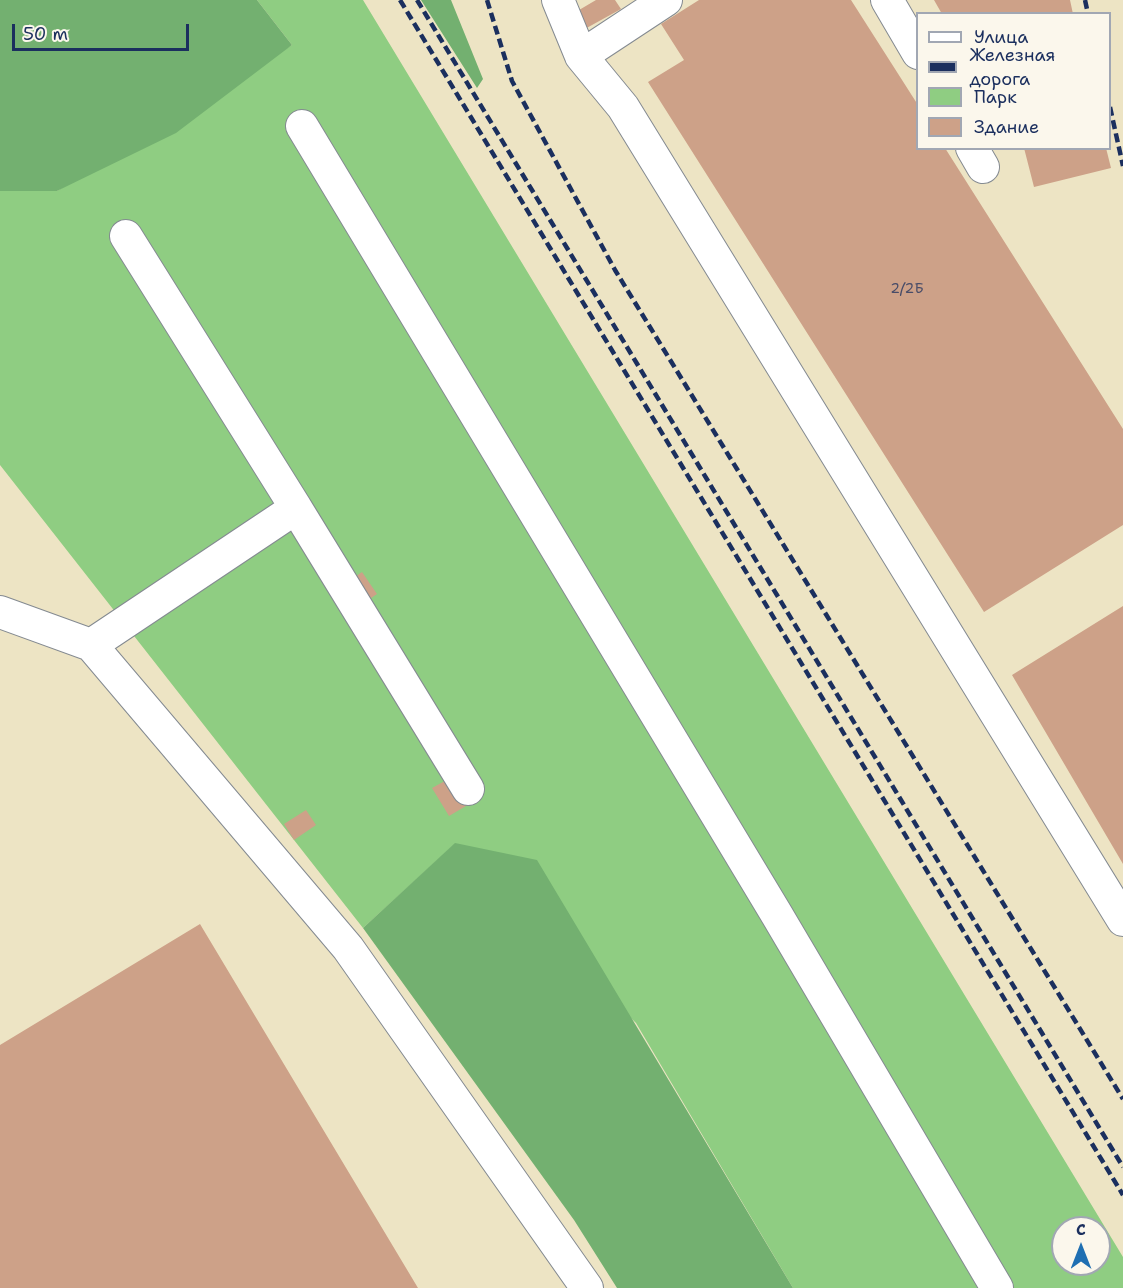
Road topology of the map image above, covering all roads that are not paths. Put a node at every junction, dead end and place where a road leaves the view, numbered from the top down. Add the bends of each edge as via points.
1 (558, 0) edge
2 (666, 0) edge
3 (887, 0) edge
4 (916, 50) edge
5 (580, 56) junction
6 (302, 126) dead end
7 (126, 237) dead end
8 (296, 508) junction
9 (0, 612) edge
10 (91, 645) junction
11 (468, 789) dead end
12 (1123, 920) edge
13 (587, 1288) edge
14 (997, 1288) edge

1 - 5 lane
2 - 5 lane
3 - 4 lane
5 - 12 lane via 623,107
6 - 14 lane
7 - 8 lane
8 - 10 lane
8 - 11 lane
9 - 10 lane
10 - 13 lane via 348,948

